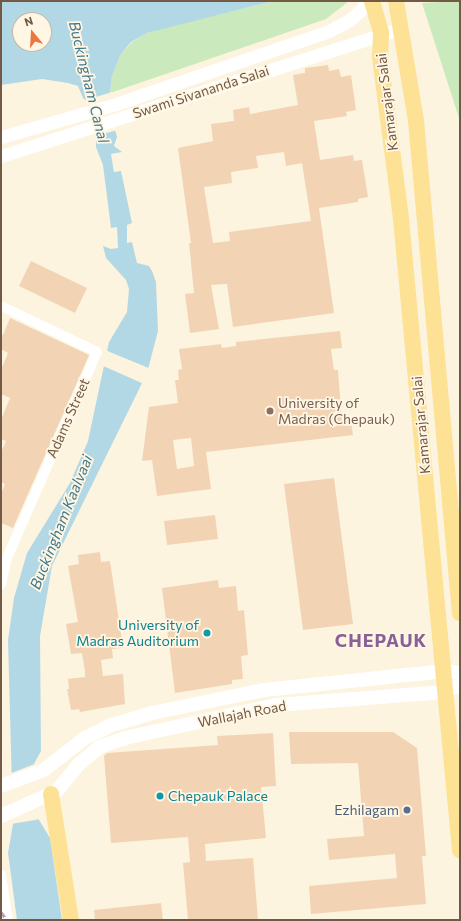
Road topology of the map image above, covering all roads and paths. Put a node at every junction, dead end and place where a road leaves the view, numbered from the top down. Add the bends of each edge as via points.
1 (366, 1) edge
2 (372, 1) edge
3 (396, 1) edge
4 (402, 28) junction
5 (381, 33) junction
6 (1, 137) edge
7 (1, 156) edge
8 (1, 306) edge
9 (1, 584) edge
10 (460, 613) edge
11 (452, 672) edge
12 (460, 685) edge
13 (445, 692) junction
14 (1, 785) edge
15 (48, 796) junction
16 (5, 814) edge
17 (460, 850) edge
18 (1, 875) edge
19 (8, 920) edge
20 (71, 920) edge

1 - 6 street, Swami Sivananda Salai via 362,9 350,20 329,32 77,117
2 - 5 main road, Kamarajar Salai
3 - 4 main road, Kamarajar Salai
4 - 5 street, Swami Sivananda Salai
4 - 10 main road, Kamarajar Salai via 416,121
5 - 7 street, Swami Sivananda Salai
5 - 11 main road, Kamarajar Salai via 380,57 401,219
8 - 9 street, Adams Street via 97,352 6,558
11 - 13 main road, Kamarajar Salai
11 - 14 main road, Wallajah Road via 264,690 152,713 112,725 85,738 44,770
12 - 13 main road, Wallajah Road
13 - 15 main road, Wallajah Road via 276,705 125,738 99,746
13 - 17 main road, Kamarajar Salai
15 - 16 main road
15 - 20 main road
18 - 19 street

